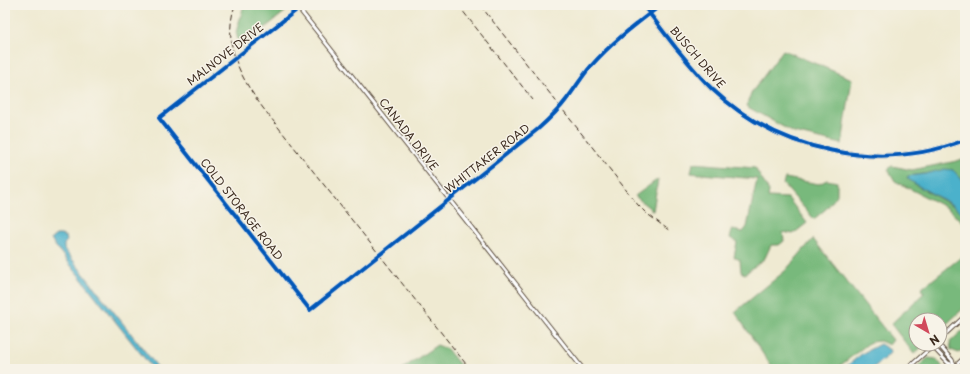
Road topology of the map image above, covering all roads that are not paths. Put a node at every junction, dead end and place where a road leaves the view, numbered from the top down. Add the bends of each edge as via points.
1 (296, 5) edge
2 (303, 5) edge
3 (642, 5) edge
4 (660, 5) edge
5 (298, 9) junction
6 (649, 14) junction
7 (159, 118) joint
8 (965, 140) edge
9 (449, 200) junction
10 (310, 310) joint
11 (965, 316) edge
12 (948, 332) edge
13 (925, 352) edge
14 (939, 352) edge
15 (945, 352) edge
16 (965, 357) edge
17 (956, 367) edge
18 (582, 369) edge
19 (907, 369) edge
20 (952, 369) edge

1 - 5 street, CANADA DRIVE
2 - 5 street, MALNOVE DRIVE
3 - 6 street, BUSCH DRIVE
4 - 6 street, WHITTAKER ROAD
5 - 7 street, MALNOVE DRIVE
5 - 9 street, CANADA DRIVE
6 - 8 street, BUSCH DRIVE via 700,77 720,96 750,118 786,137 835,152 880,156 928,150
6 - 9 street, WHITTAKER ROAD via 603,52 549,119
7 - 10 street, COLD STORAGE ROAD
9 - 10 street, WHITTAKER ROAD
9 - 18 street, CANADA DRIVE
11 - 12 street
13 - 19 street
14 - 17 street via 948,363
15 - 17 street
16 - 17 street
17 - 20 street

